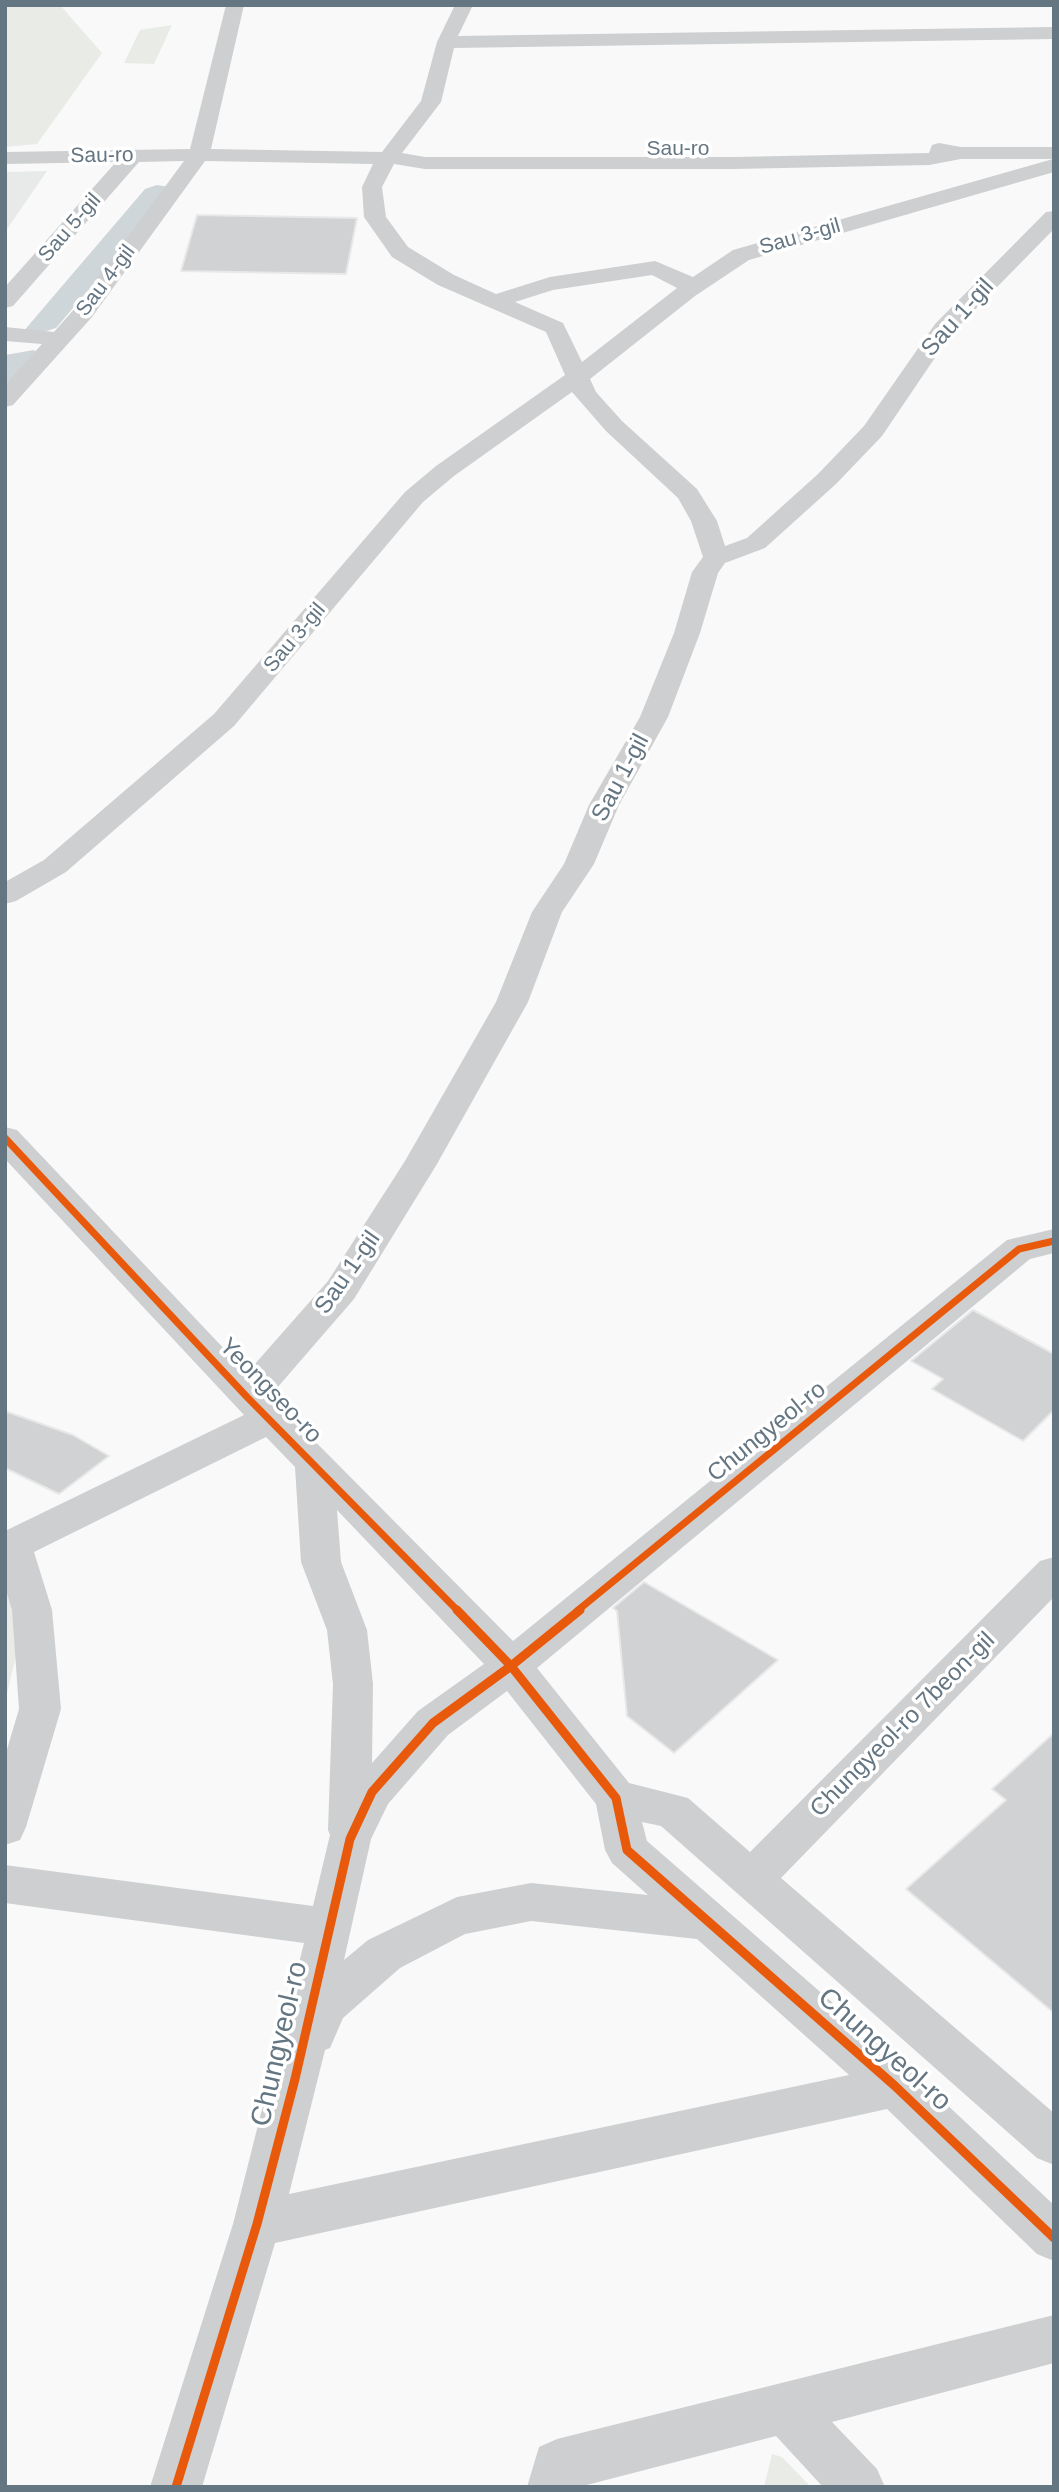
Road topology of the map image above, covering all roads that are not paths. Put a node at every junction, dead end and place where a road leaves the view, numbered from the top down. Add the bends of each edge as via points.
1 (235, 5) edge
2 (464, 5) edge
3 (1054, 33) edge
4 (446, 42) junction
5 (1054, 153) edge
6 (134, 155) junction
7 (199, 155) junction
8 (5, 158) edge
9 (391, 158) junction
10 (1054, 165) edge
11 (1054, 217) edge
12 (687, 291) junction
13 (5, 301) edge
14 (497, 301) junction
15 (5, 334) edge
16 (58, 339) junction
17 (579, 376) junction
18 (5, 400) edge
19 (716, 558) junction
20 (5, 895) edge
21 (5, 1138) edge
22 (1054, 1241) edge
23 (259, 1407) junction
24 (314, 1464) junction
25 (9, 1547) edge
26 (1054, 1572) edge
27 (511, 1666) junction
28 (616, 1798) junction
29 (5, 1827) edge
30 (349, 1844) junction
31 (753, 1878) junction
32 (5, 1884) edge
33 (708, 1921) junction
34 (328, 1927) junction
35 (295, 2079) junction
36 (895, 2086) junction
37 (1054, 2143) edge
38 (257, 2224) junction
39 (1054, 2238) edge
40 (1054, 2339) edge
41 (785, 2409) junction
42 (176, 2487) edge
43 (553, 2487) edge
44 (859, 2487) edge

1 - 7 street
2 - 4 street
3 - 4 street
4 - 9 street via 431,102
5 - 9 street, Sau-ro via 734,163 425,163
6 - 7 street, Sau-ro
6 - 8 street, Sau-ro
6 - 13 street, Sau 5-gil
7 - 9 street, Sau-ro
7 - 16 street, Sau 4-gil via 84,312
9 - 14 street via 372,187 375,217 400,253 446,280
10 - 12 street, Sau 3-gil via 741,255
11 - 19 street, Sau 1-gil via 943,329 873,431 827,479 756,543
12 - 14 street via 689,284 655,268 550,284
12 - 17 street, Sau 3-gil
14 - 17 street via 555,328
15 - 16 street
16 - 18 street, Sau 4-gil
17 - 19 street via 585,394 614,426 688,494 704,521
17 - 20 street, Sau 3-gil via 414,497 225,720 55,866
19 - 23 street, Sau 1-gil via 705,572 654,717 604,805 579,864 547,912 512,1002 420,1164 341,1290
21 - 23 street, Yeongseo-ro
22 - 27 street, Chungyeol-ro via 1019,1249
23 - 24 street, Yeongseo-ro
23 - 25 street
24 - 27 street, Yeongseo-ro
24 - 30 street via 321,1562 347,1630 353,1684
25 - 29 street via 32,1610 40,1709
26 - 31 street, Chungyeol-ro 7beon-gil
27 - 28 street, Chungyeol-ro
27 - 30 street, Chungyeol-ro via 433,1723 404,1753 372,1792
28 - 31 street, Chungyeol-ro via 673,1811
28 - 33 street, Chungyeol-ro via 627,1850
30 - 34 street, Chungyeol-ro
31 - 37 street, Chungyeol-ro
32 - 34 street
33 - 35 street via 531,1902 457,1916 384,1954 325,2005
33 - 36 street, Chungyeol-ro
34 - 35 street, Chungyeol-ro
35 - 38 street, Chungyeol-ro
36 - 38 street, Chungyeol-ro
36 - 39 street, Chungyeol-ro
38 - 42 street, Chungyeol-ro
40 - 41 street
41 - 43 street via 557,2465
41 - 44 street

